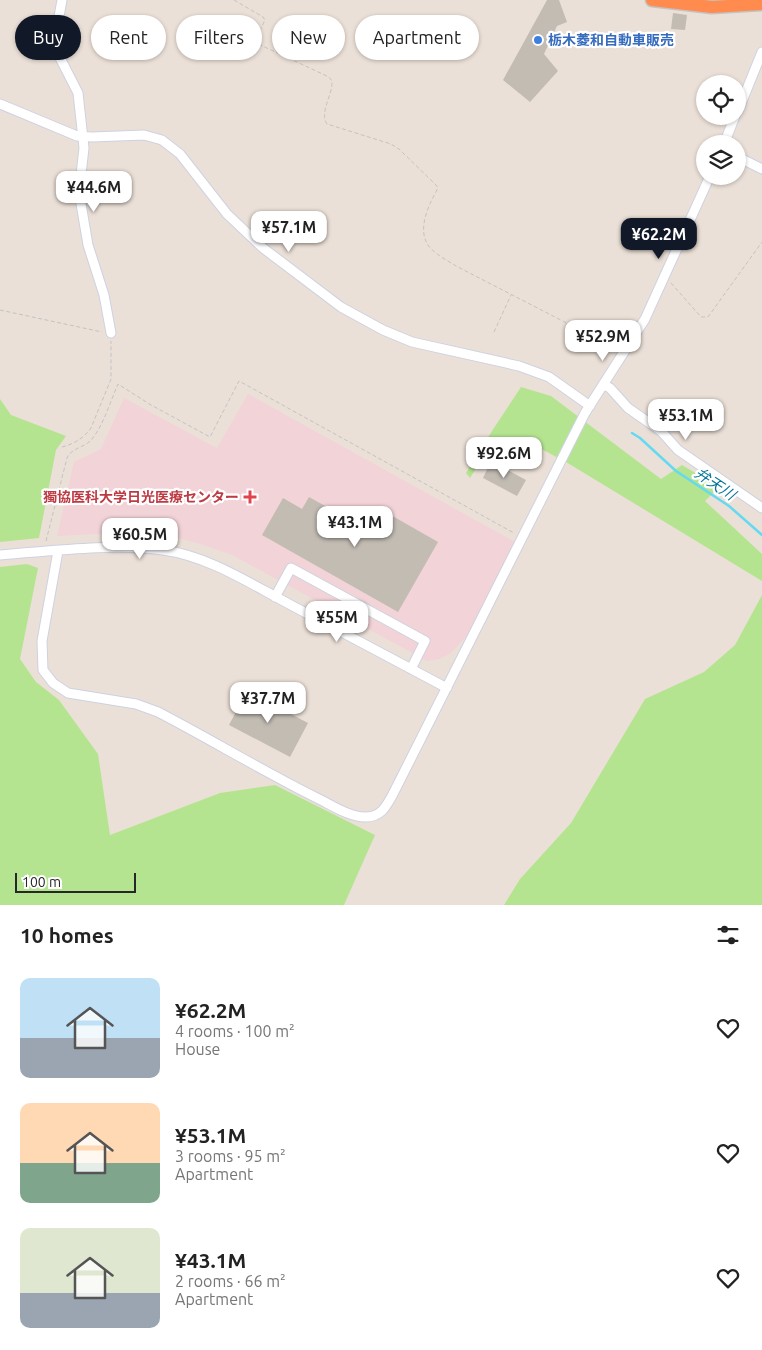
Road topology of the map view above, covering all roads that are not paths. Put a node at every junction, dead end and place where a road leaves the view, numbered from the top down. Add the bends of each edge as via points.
1 (62, 0) edge
2 (652, 0) edge
3 (762, 4) edge
4 (761, 55) edge
5 (746, 92) edge
6 (0, 104) edge
7 (83, 136) junction
8 (746, 161) edge
9 (762, 170) edge
10 (706, 185) edge
11 (111, 334) road end
12 (604, 385) junction
13 (590, 406) junction
14 (762, 508) edge
15 (58, 550) junction
16 (0, 555) edge
17 (275, 597) junction
18 (411, 669) junction
19 (446, 688) junction

1 - 7 street via 56,50 78,93
2 - 3 highway via 712,7
4 - 5 street
6 - 7 street
7 - 11 street via 79,192 88,246 104,295
7 - 13 street via 144,134 162,140 180,154 227,214 263,248 341,307 412,342 541,374
8 - 9 street
10 - 12 street via 645,318
12 - 13 street
12 - 14 street via 628,408 661,431 678,450
13 - 19 street
15 - 16 street
15 - 17 street via 164,550 205,561
15 - 19 street via 42,642 43,670 53,683 68,693 136,704 158,712 347,812 363,817 379,814 385,809
17 - 18 street
17 - 18 street via 291,568 425,641
18 - 19 street

